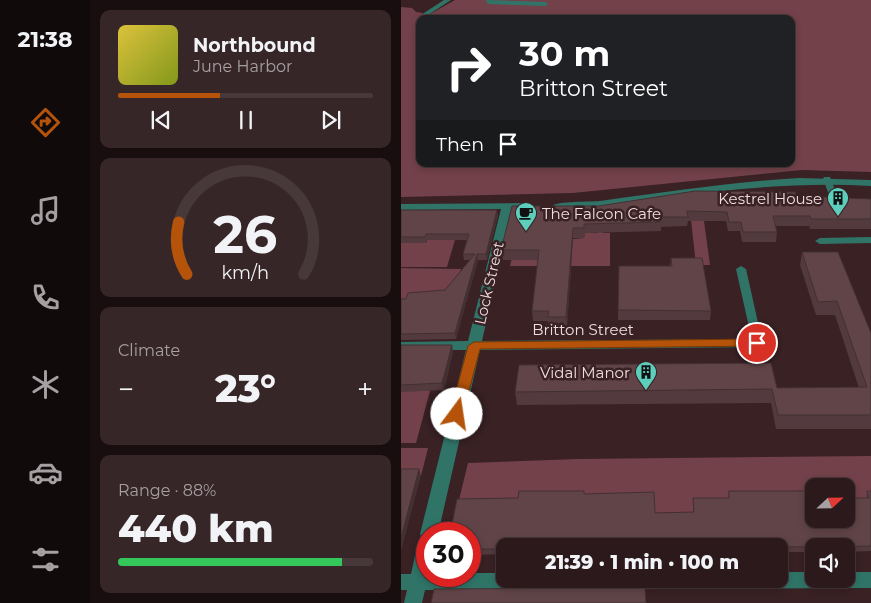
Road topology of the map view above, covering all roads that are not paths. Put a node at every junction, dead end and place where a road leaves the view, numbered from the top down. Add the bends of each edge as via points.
1 (448, 0) edge
2 (490, 0) edge
3 (545, 4) dead end
4 (426, 14) dead end
5 (827, 179) junction
6 (871, 182) edge
7 (854, 203) edge
8 (401, 207) edge
9 (507, 207) junction
10 (871, 240) edge
11 (820, 241) dead end
12 (741, 269) dead end
13 (756, 336) joint
14 (401, 346) edge
15 (474, 346) junction
16 (432, 522) edge
17 (416, 566) edge
18 (871, 580) edge
19 (409, 582) edge
20 (413, 603) edge

1 - 4 street
2 - 3 lane via 492,3
5 - 6 street
5 - 7 lane via 836,203
5 - 9 street via 788,180 584,206
8 - 9 street
9 - 15 street, Lock Street
10 - 11 lane
12 - 13 lane
13 - 15 street, Britton Street via 757,343
14 - 15 street, Britton Street
15 - 16 street, Lock Street
17 - 19 street
18 - 19 street
19 - 20 street

